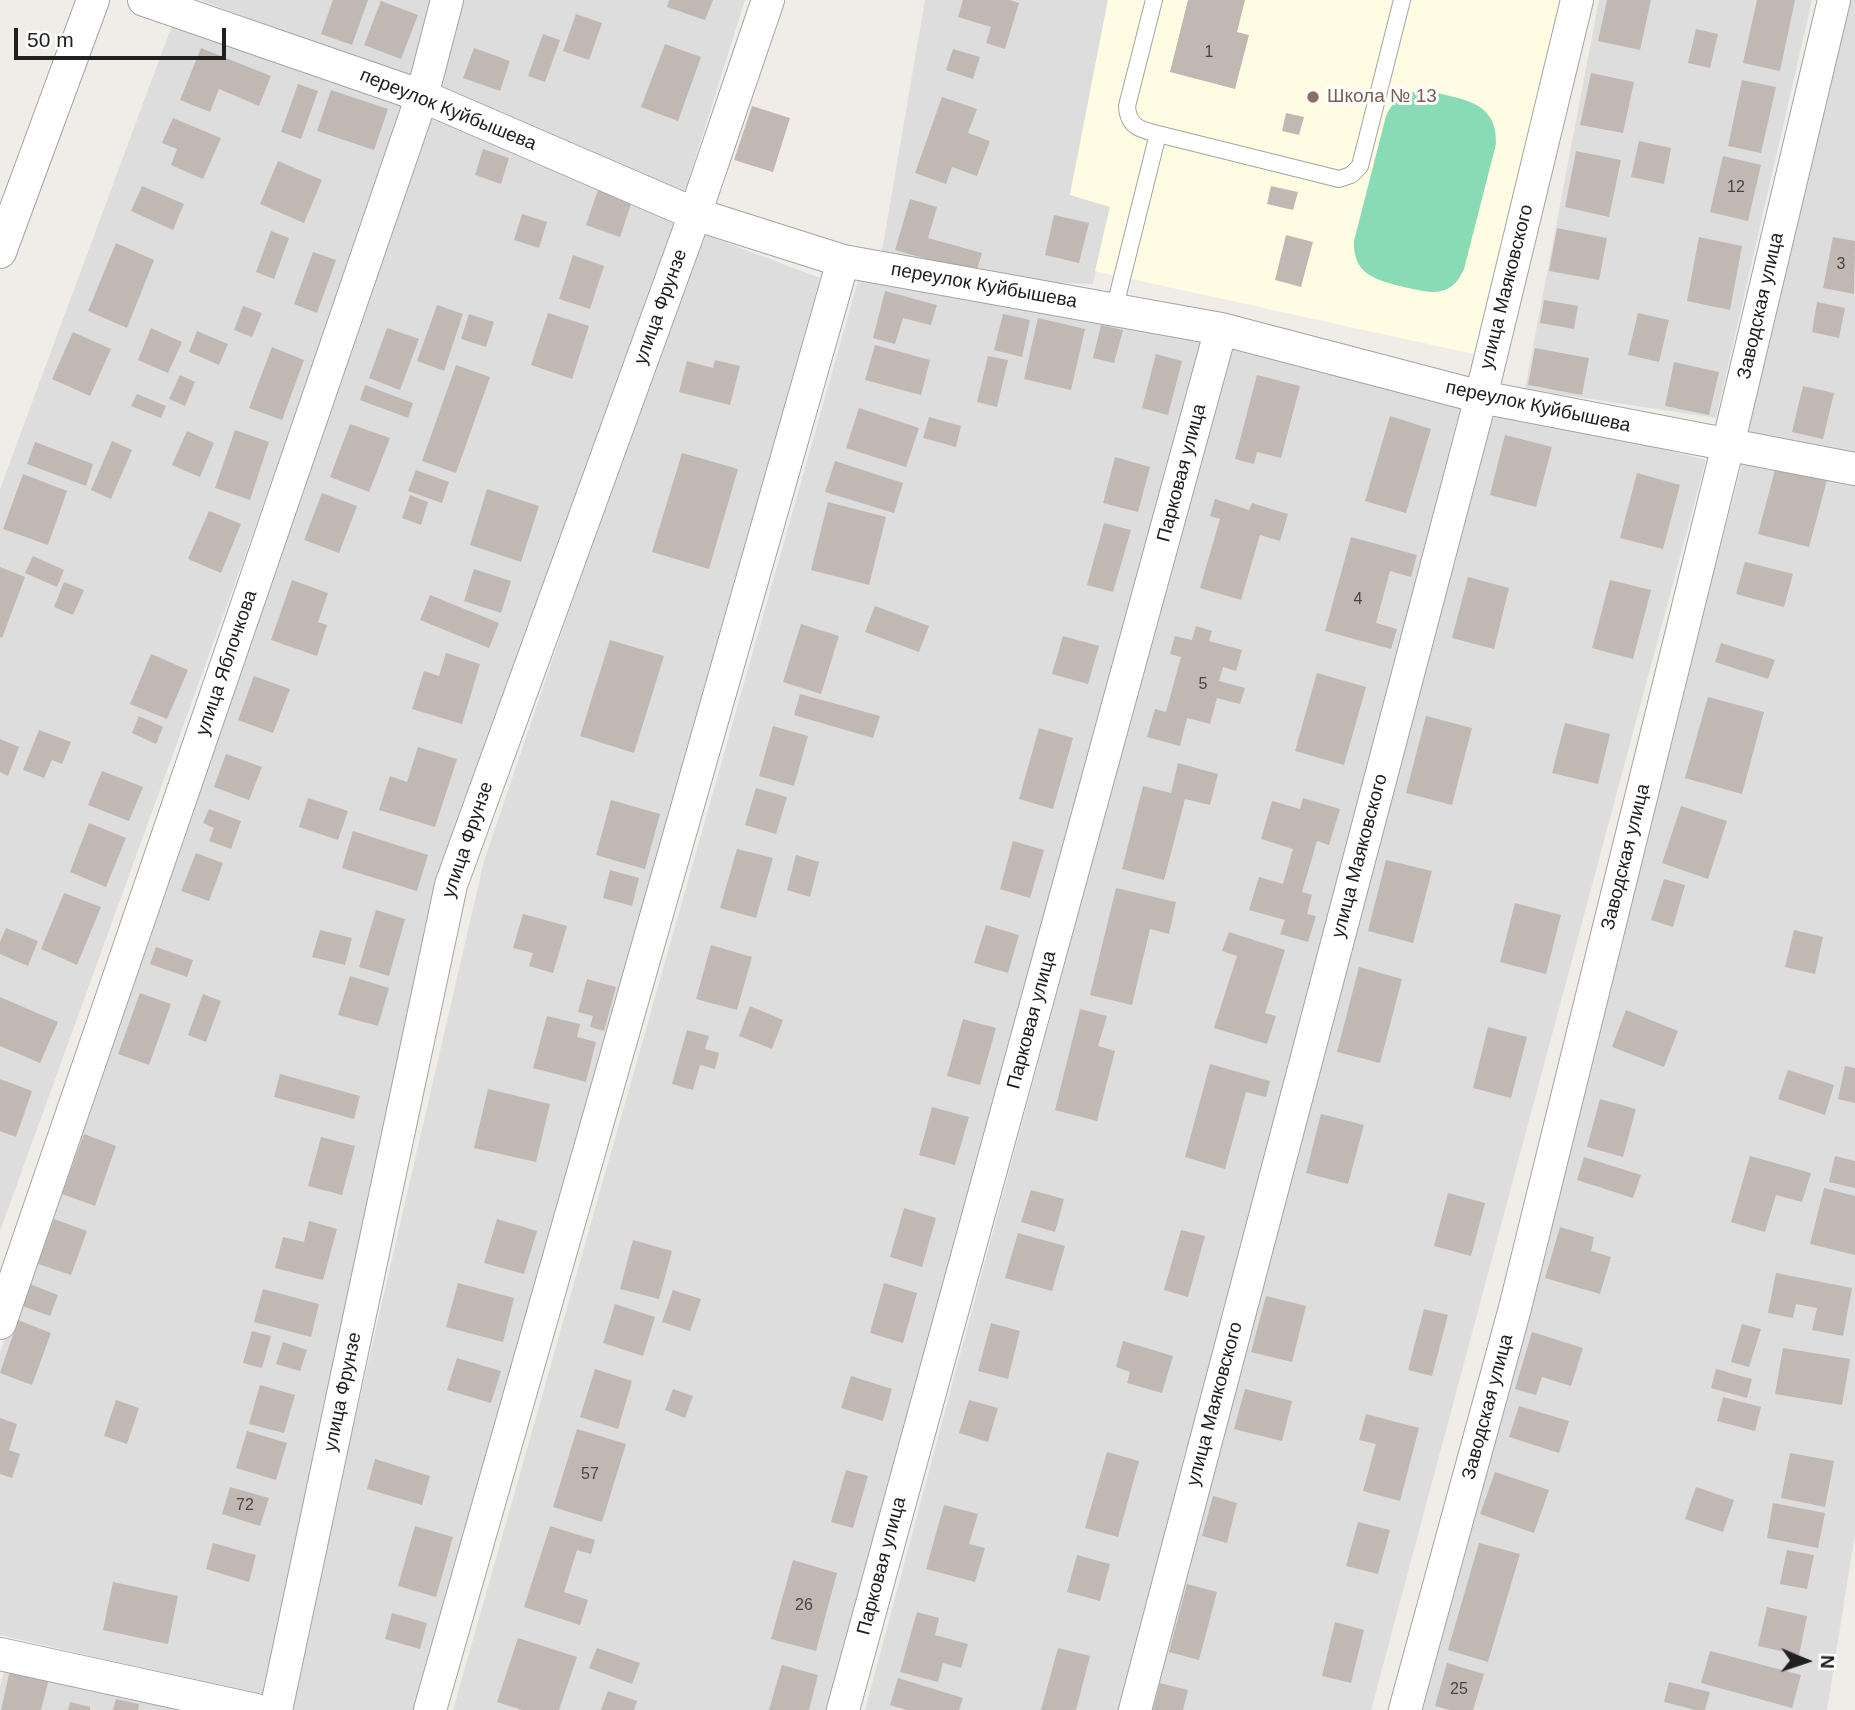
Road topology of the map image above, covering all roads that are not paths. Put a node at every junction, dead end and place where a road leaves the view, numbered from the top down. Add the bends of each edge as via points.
1 (93, 0) edge
2 (144, 0) edge
3 (447, 0) edge
4 (768, 0) edge
5 (1154, 0) edge
6 (1402, 0) edge
7 (1577, 0) edge
8 (1834, 0) edge
9 (422, 96) junction
10 (1158, 134) junction
11 (695, 214) junction
12 (0, 252) edge
13 (843, 261) junction
14 (1114, 310) junction
15 (1221, 329) junction
16 (1480, 397) junction
17 (1728, 445) junction
18 (1855, 469) edge
19 (0, 1324) edge
20 (1, 1658) edge
21 (256, 1710) edge
22 (276, 1710) edge
23 (430, 1710) edge
24 (843, 1710) edge
25 (1135, 1710) edge
26 (1405, 1710) edge

1 - 12 street
2 - 9 street, переулок Куйбышева
3 - 9 street, улица Яблочкова
4 - 11 street, улица Фрунзе
5 - 10 lane via 1127,106 1135,127
6 - 10 lane via 1360,166 1351,175 1330,178
7 - 16 street, улица Маяковского
8 - 17 street, Заводская улица
9 - 11 street, переулок Куйбышева
9 - 19 street, улица Яблочкова
10 - 14 lane
11 - 13 street, переулок Куйбышева
11 - 22 street, улица Фрунзе via 450,885
13 - 14 street, переулок Куйбышева
13 - 23 street
14 - 15 street, переулок Куйбышева
15 - 16 street, переулок Куйбышева
15 - 24 street, Парковая улица
16 - 17 street, переулок Куйбышева
16 - 25 street, улица Маяковского
17 - 18 street, переулок Куйбышева
17 - 26 street, Заводская улица via 1515,1308
20 - 21 street

